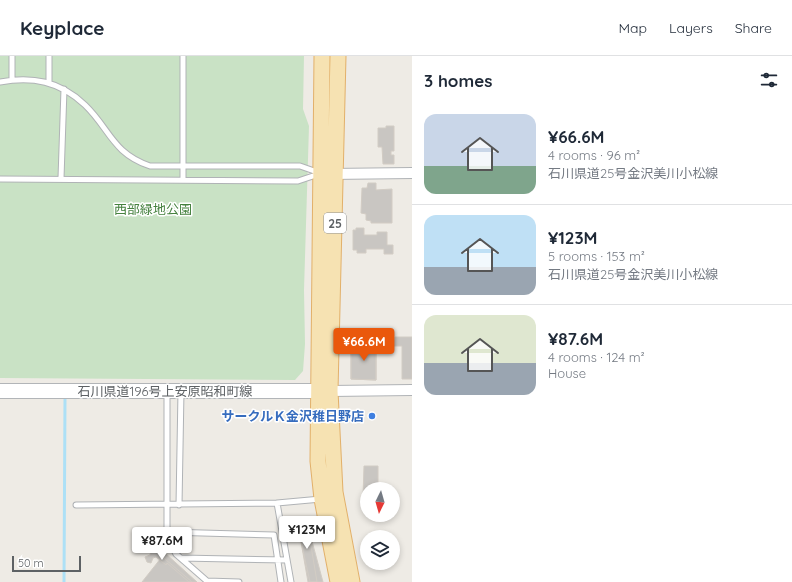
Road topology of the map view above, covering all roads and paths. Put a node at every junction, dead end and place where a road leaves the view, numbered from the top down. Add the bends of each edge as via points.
1 (12, 56) edge
2 (50, 56) edge
3 (183, 56) edge
4 (322, 56) edge
5 (338, 56) edge
6 (12, 80) junction
7 (0, 82) edge
8 (49, 82) junction
9 (64, 89) junction
10 (182, 166) junction
11 (412, 172) edge
12 (320, 173) junction
13 (336, 174) junction
14 (61, 178) junction
15 (0, 179) edge
16 (182, 180) junction
17 (174, 390) junction
18 (412, 390) edge
19 (0, 391) edge
20 (325, 391) junction
21 (322, 499) junction
22 (277, 503) junction
23 (76, 505) dead end
24 (167, 505) junction
25 (179, 505) junction
26 (167, 532) junction
27 (181, 558) junction
28 (277, 560) junction
29 (287, 560) junction
30 (207, 581) edge
31 (239, 582) edge
32 (281, 582) edge
33 (291, 582) edge
34 (338, 582) edge
35 (352, 582) edge

1 - 6 lane
2 - 8 lane
3 - 10 lane
4 - 12 main road, 25
5 - 13 main road, 25
6 - 7 lane
6 - 8 lane
8 - 9 lane
9 - 10 lane via 85,105 118,148 134,161 150,166
9 - 14 lane
10 - 12 lane via 300,166
10 - 16 lane
11 - 13 street
12 - 13 street
12 - 16 lane via 298,181
12 - 20 main road, 25
13 - 20 main road, 25
14 - 15 lane
14 - 16 lane
17 - 19 main road, 石川県道196号上安原昭和町線
17 - 20 main road, 石川県道196号上安原昭和町線
17 - 24 lane
17 - 25 lane
18 - 20 street
20 - 21 main road, 25 via 318,461
20 - 35 main road, 25 via 335,492
21 - 22 lane
21 - 34 main road, 25
22 - 25 lane
22 - 29 lane
23 - 24 lane
24 - 25 lane
24 - 26 lane
26 - 27 lane via 176,554
26 - 28 lane via 274,535
27 - 28 lane
27 - 30 lane
28 - 29 lane
28 - 32 lane
29 - 33 lane
30 - 31 lane

